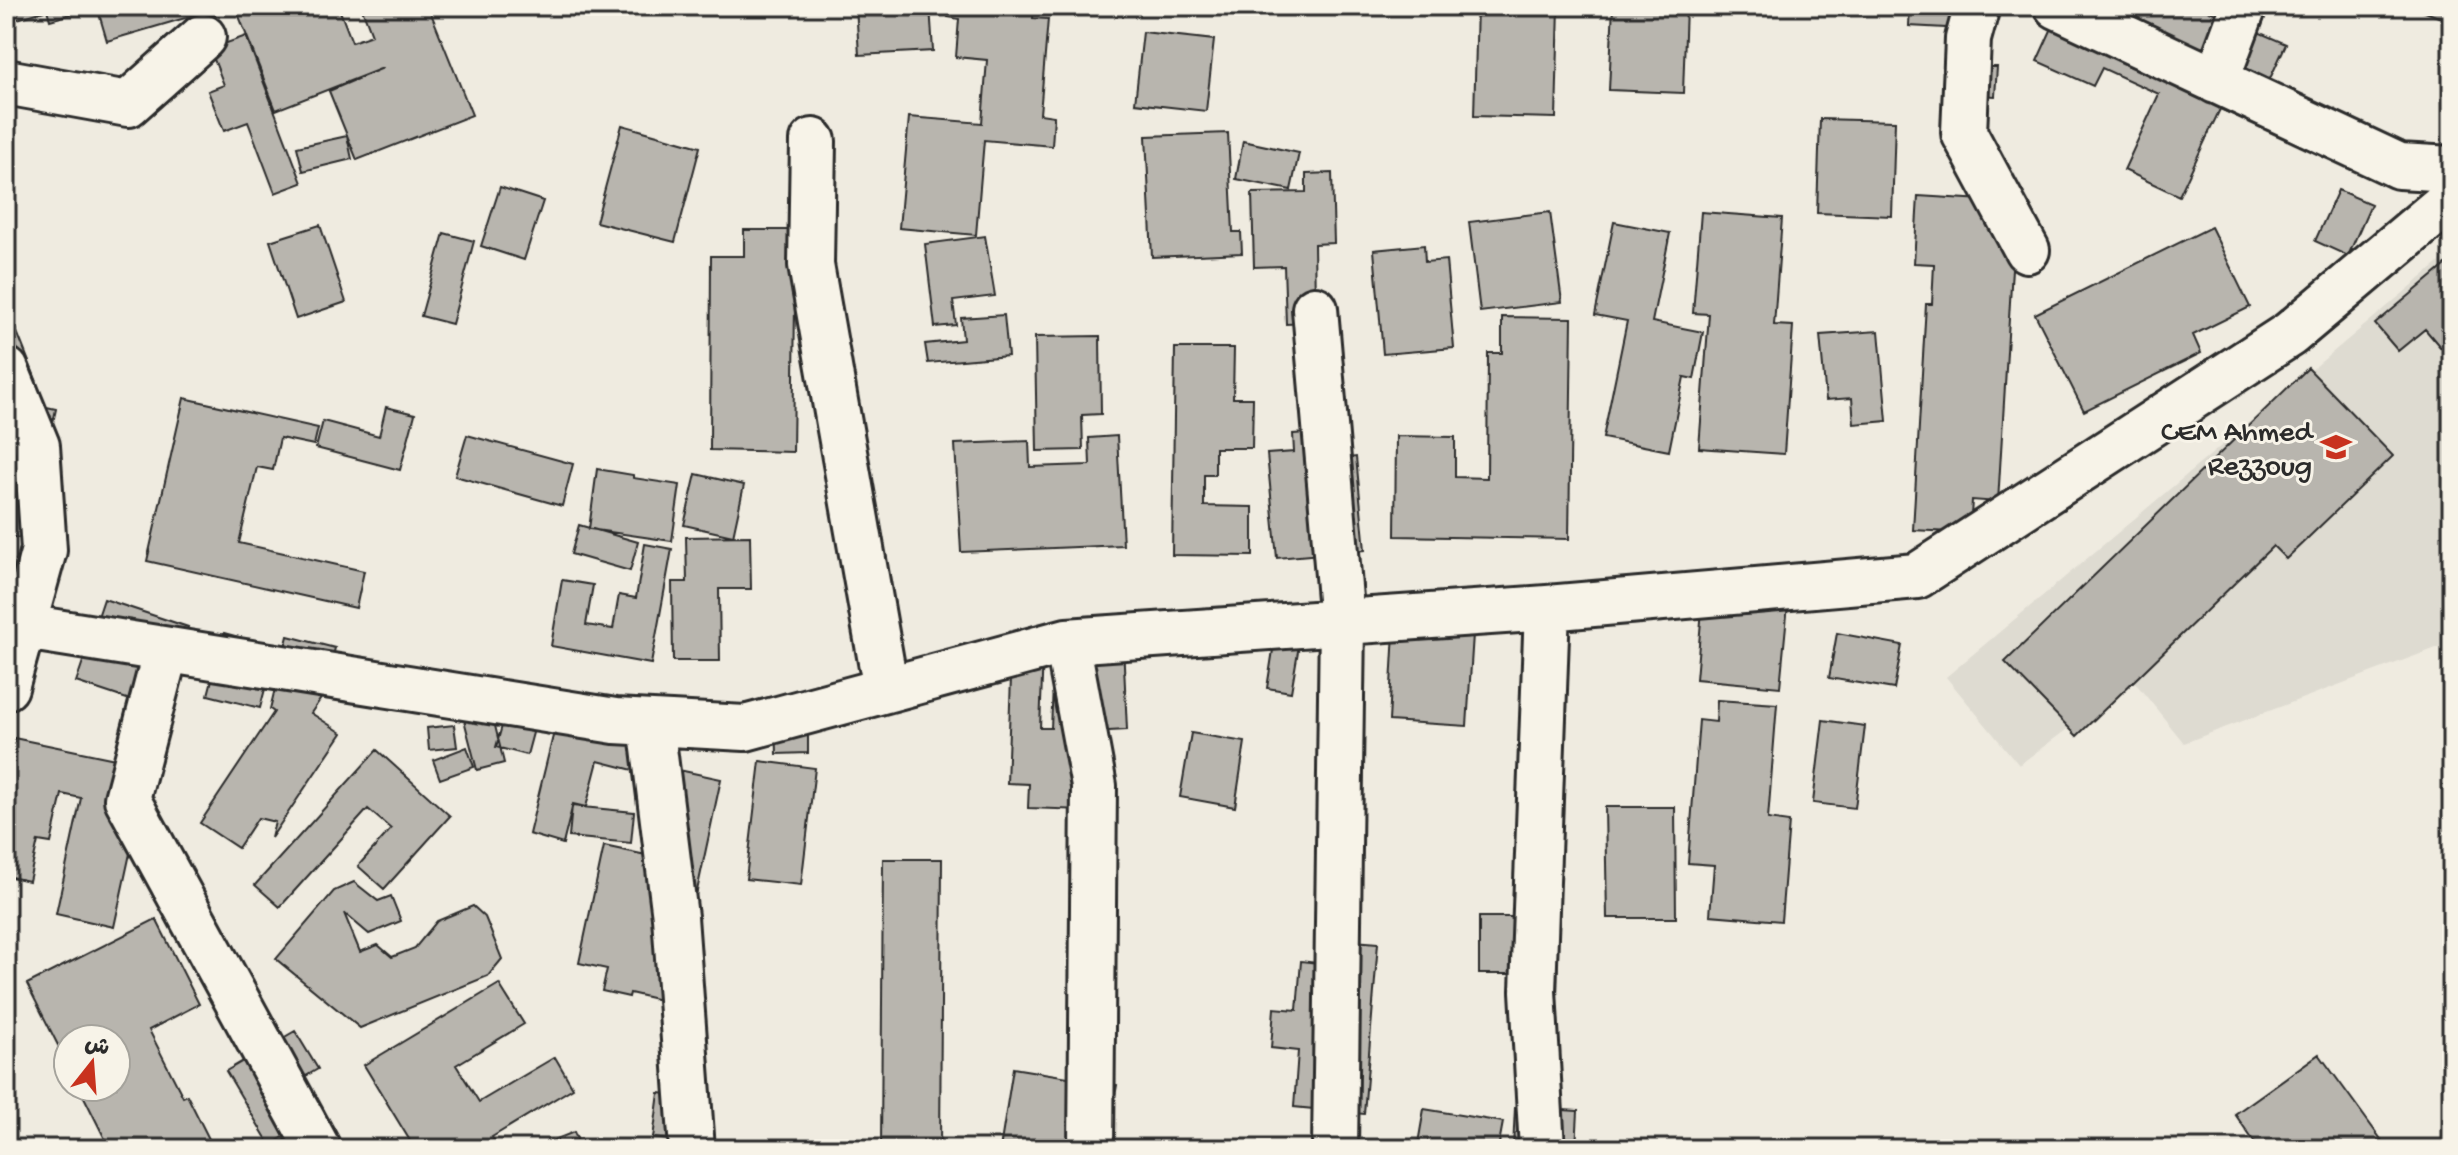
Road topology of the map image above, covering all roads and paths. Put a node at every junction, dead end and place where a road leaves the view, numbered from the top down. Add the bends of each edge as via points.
1 (1977, 6) edge
2 (2057, 6) edge
3 (2244, 6) edge
4 (203, 37) dead end
5 (2216, 81) junction
6 (6, 82) edge
7 (813, 141) dead end
8 (2452, 169) edge
9 (2452, 198) edge
10 (2027, 250) dead end
11 (1315, 309) dead end
12 (6, 370) edge
13 (21, 444) edge
14 (1547, 608) junction
15 (1342, 622) junction
16 (14, 626) edge
17 (1067, 641) junction
18 (166, 650) junction
19 (6, 687) edge
20 (886, 690) junction
21 (651, 724) junction
22 (318, 1149) edge
23 (692, 1149) edge
24 (1091, 1149) edge
25 (1335, 1149) edge
26 (1542, 1149) edge

1 - 10 street via 1968,39 1964,133
2 - 5 street
3 - 5 street
4 - 6 street via 128,104
5 - 8 street via 2399,166
7 - 20 street via 811,265
9 - 14 street via 2290,334 1917,576
11 - 15 street
12 - 13 street
13 - 16 street via 44,550
14 - 15 street
14 - 26 street via 1533,991
15 - 17 street
15 - 25 street
16 - 18 street
16 - 19 street
17 - 20 street
17 - 24 street via 1094,786
18 - 21 street
18 - 22 street via 127,799
20 - 21 street via 745,728
21 - 23 street via 675,917

